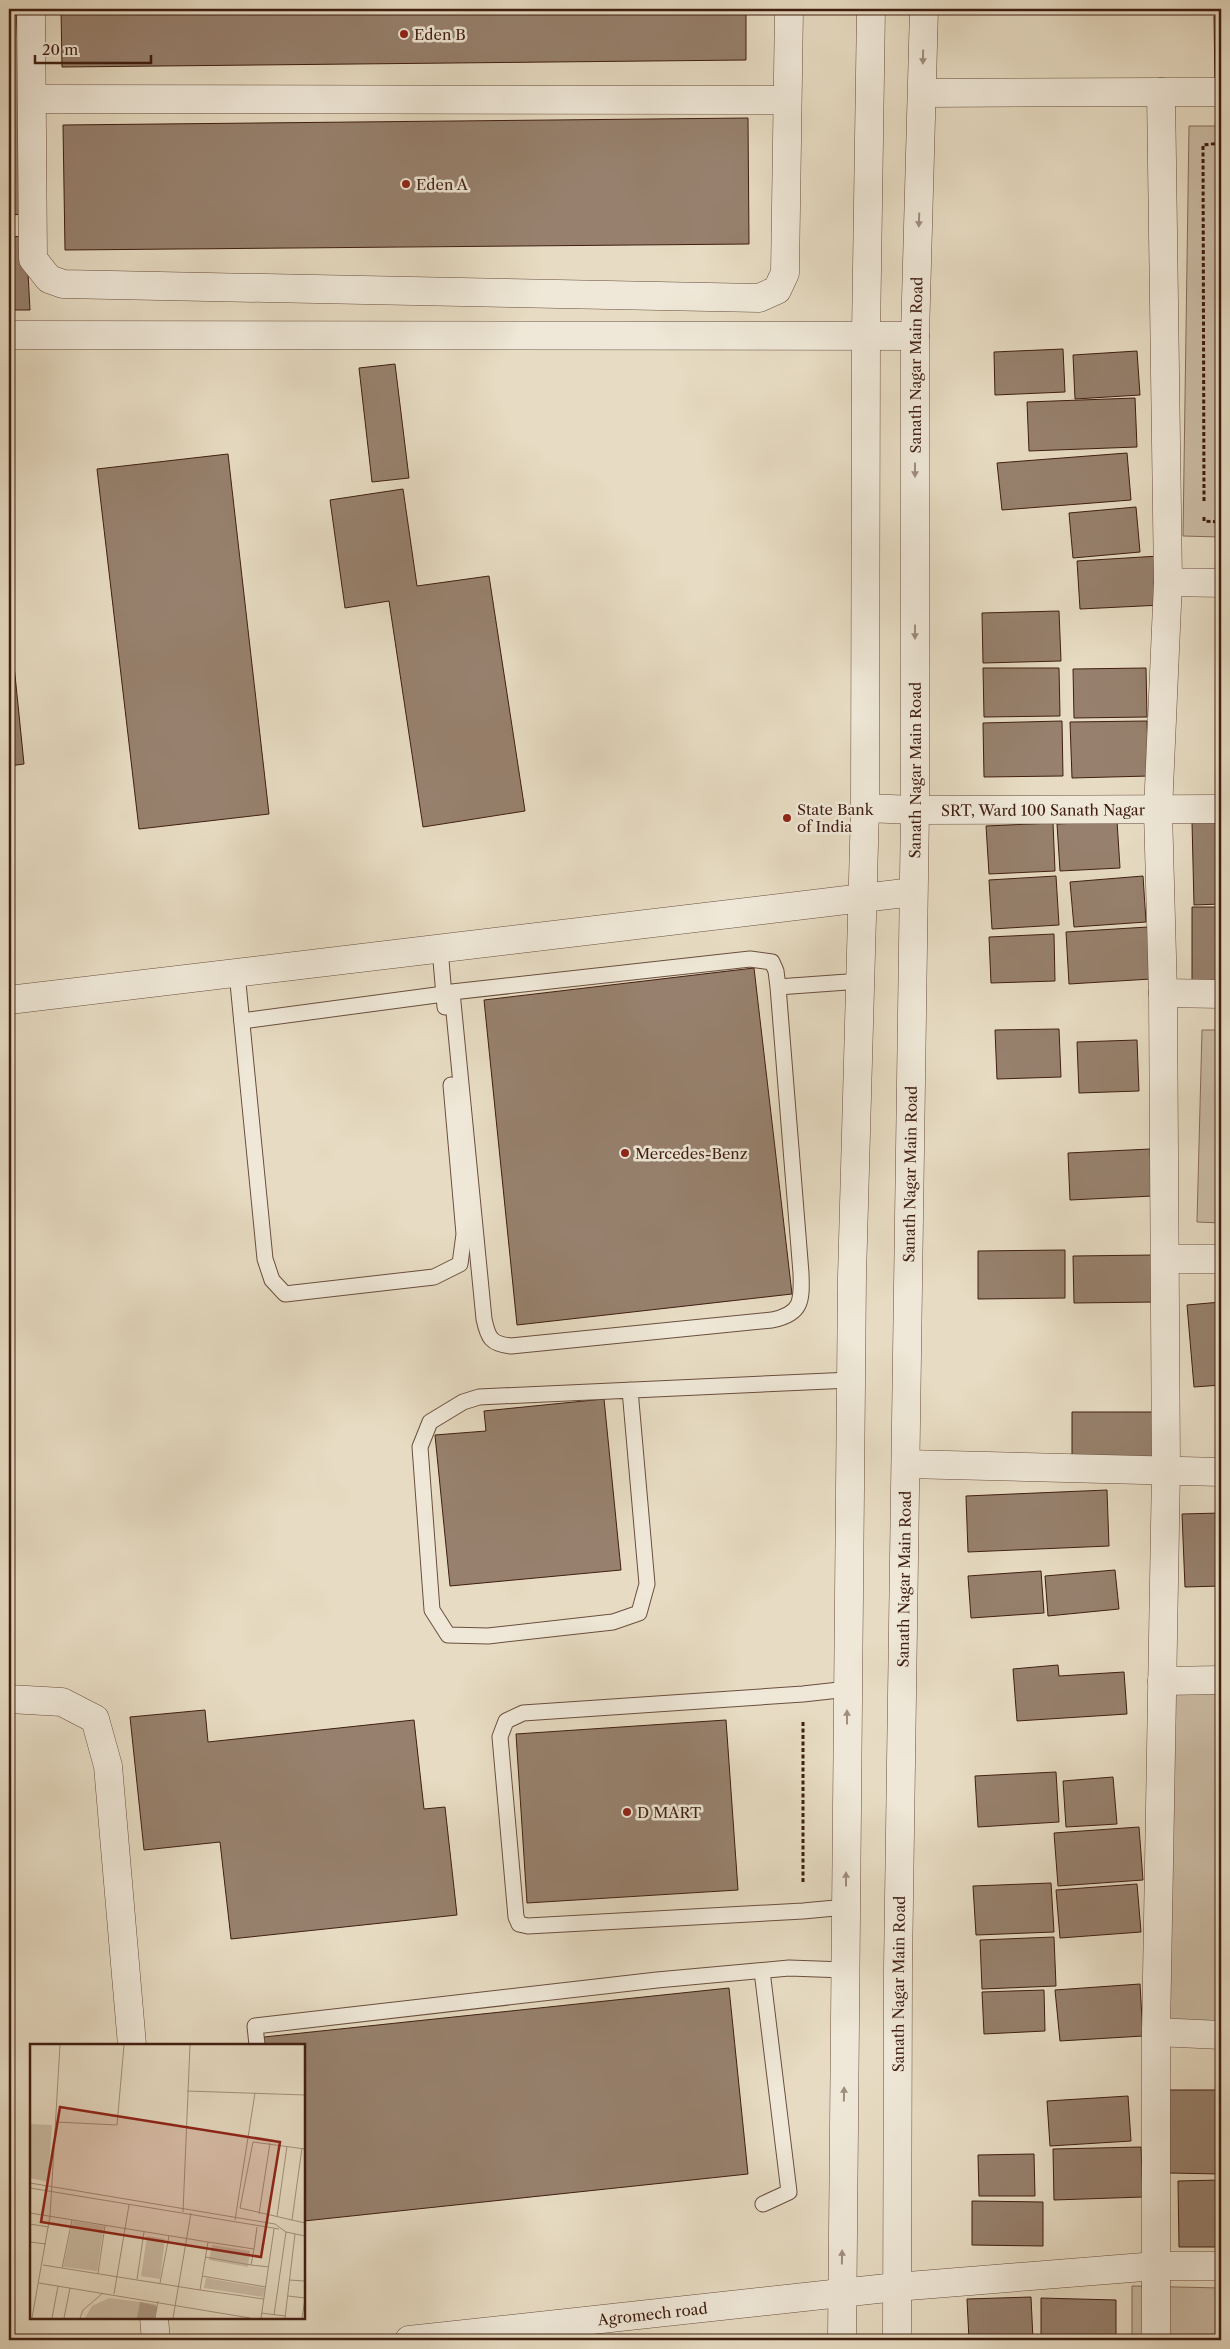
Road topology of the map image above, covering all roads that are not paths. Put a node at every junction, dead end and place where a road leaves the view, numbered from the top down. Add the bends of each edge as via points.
1 (31, 9) edge
2 (789, 9) edge
3 (871, 9) edge
4 (924, 9) edge
5 (1161, 92) junction
6 (1221, 92) edge
7 (923, 93) junction
8 (32, 99) junction
9 (787, 100) junction
10 (866, 334) junction
11 (9, 335) edge
12 (915, 336) junction
13 (1168, 582) junction
14 (1221, 583) edge
15 (865, 808) junction
16 (1221, 809) edge
17 (915, 810) junction
18 (1158, 811) junction
19 (913, 892) junction
20 (864, 898) junction
21 (444, 949) junction
22 (237, 973) junction
23 (861, 981) junction
24 (778, 987) junction
25 (1163, 992) junction
26 (448, 993) junction
27 (1221, 994) edge
28 (9, 1000) edge
29 (242, 1021) junction
30 (1164, 1259) junction
31 (1221, 1259) edge
32 (851, 1380) junction
33 (630, 1390) junction
34 (906, 1464) junction
35 (1166, 1470) junction
36 (1221, 1472) edge
37 (1162, 1680) junction
38 (1221, 1680) edge
39 (848, 1689) junction
40 (9, 1699) edge
41 (846, 1907) junction
42 (845, 1970) junction
43 (762, 1971) junction
44 (1156, 2032) junction
45 (1221, 2035) edge
46 (132, 2044) edge
47 (257, 2044) edge
48 (763, 2204) dead end
49 (1156, 2266) junction
50 (1221, 2266) edge
51 (896, 2287) junction
52 (842, 2293) junction
53 (154, 2319) edge
54 (156, 2340) edge
55 (409, 2340) edge
56 (842, 2340) edge
57 (897, 2340) edge
58 (1156, 2340) edge

1 - 8 street
2 - 9 street
3 - 10 street
4 -> 7 street, Sanath Nagar Main Road
5 - 6 street
5 - 7 street
5 - 13 street
7 -> 12 street, Sanath Nagar Main Road
8 - 9 street
8 - 9 street via 33,259 49,279 63,284 759,298 777,290 785,273
10 - 11 street
10 - 12 street
10 - 15 street
12 -> 17 street, Sanath Nagar Main Road
13 - 14 street
13 - 18 street
15 - 17 street, SRT, Ward 100 Sanath Nagar
15 - 20 street
16 - 18 street, SRT, Ward 100 Sanath Nagar
17 - 18 street, SRT, Ward 100 Sanath Nagar
17 - 19 street, Sanath Nagar Main Road
18 - 25 street
19 - 20 street
19 - 34 street, Sanath Nagar Main Road
20 - 21 street
20 - 23 street
21 - 22 street
21 - 26 lane
22 - 28 street
22 - 29 lane
23 - 24 lane
23 - 32 street
24 - 26 lane via 772,962 750,959
24 - 26 lane via 801,1273 802,1296 796,1310 772,1320 511,1346 492,1340 484,1319
25 - 27 street
25 - 30 street
26 - 29 lane
26 - 29 lane via 464,1234 460,1264 434,1277 285,1294 272,1280 264,1259
30 - 31 street
30 - 35 street
32 - 33 lane
32 - 39 street
33 - 33 lane via 479,1397 463,1402 430,1422 420,1447 432,1610 448,1635 488,1636 613,1622 639,1613 647,1584
34 - 35 street
34 - 51 street, Sanath Nagar Main Road
35 - 36 street
35 - 37 street
37 - 38 street
37 - 44 street
41 -> 39 street
39 - 41 lane via 523,1713 506,1721 500,1737 519,1924
40 - 46 street via 62,1702 96,1719 108,1766
41 - 42 street
42 - 43 lane via 788,1968
52 -> 42 street
43 - 47 lane via 255,2026
43 - 48 lane via 789,2192
44 - 45 street
44 - 49 street
49 - 50 street, Agromech road
49 - 51 street, Agromech road
49 - 58 street
51 - 52 street, Agromech road
51 - 57 street, Sanath Nagar Main Road
52 - 55 street, Agromech road
52 - 56 street
53 - 54 street

